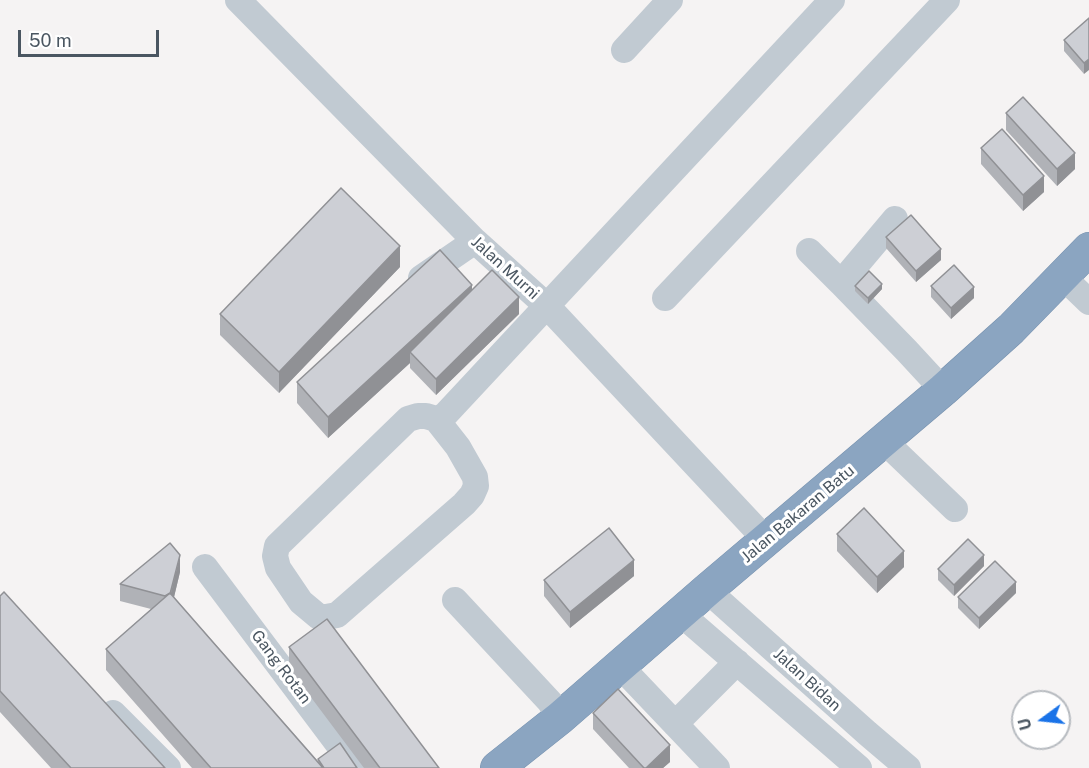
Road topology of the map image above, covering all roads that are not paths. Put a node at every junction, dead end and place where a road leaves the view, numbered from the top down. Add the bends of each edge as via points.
1 (238, 0) edge
2 (670, 0) edge
3 (832, 0) edge
4 (947, 0) edge
5 (624, 50) dead end
6 (895, 219) dead end
7 (476, 241) junction
8 (1089, 249) edge
9 (809, 251) dead end
10 (1062, 276) junction
11 (413, 283) edge
12 (841, 283) junction
13 (665, 298) dead end
14 (1089, 302) edge
15 (547, 306) junction
16 (943, 390) junction
17 (436, 419) junction
18 (884, 441) junction
19 (955, 509) dead end
20 (767, 541) junction
21 (205, 567) dead end
22 (707, 590) junction
23 (455, 600) dead end
24 (681, 614) junction
25 (737, 662) junction
26 (620, 666) junction
27 (93, 693) edge
28 (560, 718) junction
29 (675, 724) junction
30 (867, 733) junction
31 (849, 765) edge
32 (168, 768) edge
33 (356, 768) edge
34 (497, 768) edge
35 (717, 768) edge
36 (908, 768) edge

1 - 7 street, Jalan Murni
2 - 5 street
3 - 15 street
4 - 13 street
6 - 12 street
7 - 11 street
7 - 15 street, Jalan Murni
8 - 10 highway, Jalan Bakaran Batu
9 - 12 street
10 - 14 street
10 - 16 highway, Jalan Bakaran Batu
12 - 16 street
15 - 17 street via 444,416
15 - 20 street, Jalan Murni
16 - 18 highway, Jalan Bakaran Batu
17 - 17 street via 408,419 278,546 278,568 301,602 319,617 337,615 472,495 475,477
18 - 19 street
18 - 20 highway, Jalan Bakaran Batu
20 - 22 highway, Jalan Bakaran Batu
21 - 33 street, Gang Rotan
22 - 24 highway, Jalan Bakaran Batu
22 - 30 street, Jalan Bidan
23 - 28 street via 550,702
24 - 25 street
24 - 26 highway, Jalan Bakaran Batu
25 - 29 street
25 - 31 street
26 - 28 highway, Jalan Bakaran Batu
26 - 29 street
27 - 32 street
28 - 34 highway, Jalan Bakaran Batu
29 - 35 street
30 - 31 street
30 - 36 street, Jalan Bidan

